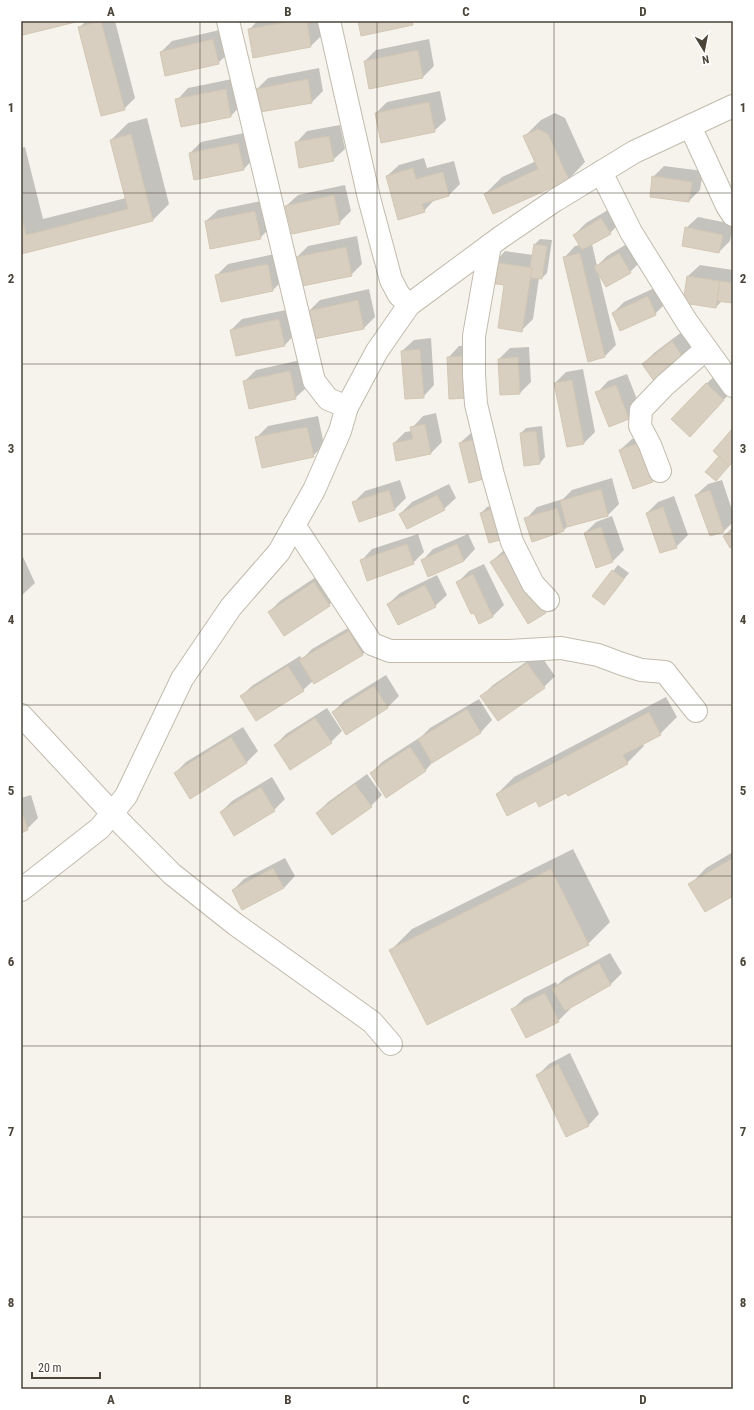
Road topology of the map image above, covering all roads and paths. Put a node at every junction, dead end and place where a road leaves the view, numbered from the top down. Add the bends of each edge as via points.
1 (228, 21) edge
2 (329, 21) edge
3 (733, 106) edge
4 (690, 126) junction
5 (601, 172) junction
6 (733, 215) edge
7 (490, 245) junction
8 (409, 306) junction
9 (706, 349) junction
10 (733, 386) edge
11 (348, 406) junction
12 (660, 471) dead end
13 (294, 525) junction
14 (548, 600) dead end
15 (696, 711) dead end
16 (21, 716) edge
17 (113, 814) junction
18 (21, 890) edge
19 (391, 1044) dead end

1 - 11 street via 314,381 328,399
2 - 8 street via 369,198 391,280
3 - 4 street
4 - 5 street via 634,152
4 - 6 street
5 - 7 street
5 - 9 street via 631,232 686,322
7 - 8 street
7 - 14 street via 474,336 476,404 512,542 533,584
8 - 11 street via 377,351
9 - 10 street
9 - 12 street via 641,410 640,426
11 - 13 street via 314,490
13 - 15 street via 372,644 390,651 509,651 561,648 598,655 641,670 665,672
13 - 17 street via 279,552 231,607 182,679 126,796
16 - 17 street
17 - 18 street via 100,828
17 - 19 street via 172,874 235,924 372,1022

